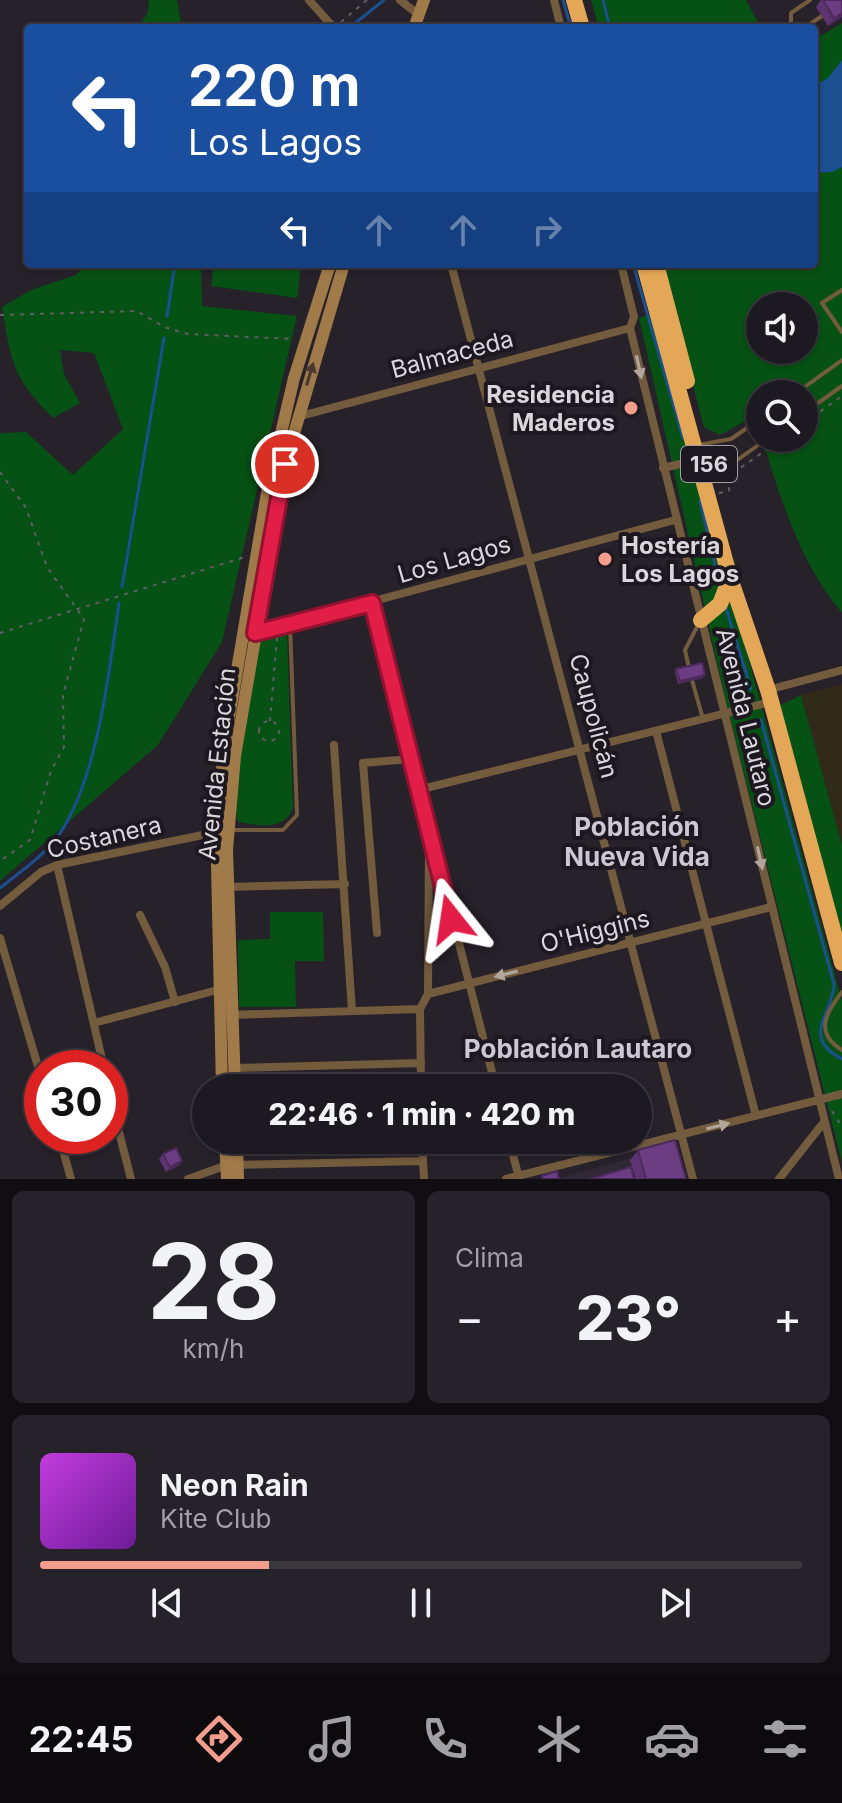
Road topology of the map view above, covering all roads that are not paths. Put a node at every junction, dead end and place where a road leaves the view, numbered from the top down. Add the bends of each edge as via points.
1 (309, 0) edge
2 (400, 0) edge
3 (424, 0) edge
4 (554, 0) edge
5 (574, 0) edge
6 (585, 0) edge
7 (810, 0) edge
8 (822, 16) dead end
9 (417, 22) edge
10 (330, 24) edge
11 (560, 24) edge
12 (581, 24) edge
13 (591, 24) edge
14 (791, 24) edge
15 (810, 24) edge
16 (329, 268) edge
17 (343, 268) edge
18 (452, 268) edge
19 (622, 268) edge
20 (645, 268) edge
21 (657, 268) edge
22 (842, 290) edge
23 (630, 328) junction
24 (842, 332) edge
25 (306, 340) junction
26 (320, 343) junction
27 (842, 360) edge
28 (479, 368) junction
29 (814, 380) edge
30 (842, 386) edge
31 (818, 403) edge
32 (291, 418) junction
33 (746, 429) edge
34 (749, 452) edge
35 (701, 459) junction
36 (663, 468) junction
37 (675, 520) junction
38 (531, 557) junction
39 (730, 578) junction
40 (372, 603) junction
41 (701, 620) junction
42 (290, 625) junction
43 (250, 633) junction
44 (760, 664) junction
45 (689, 668) edge
46 (842, 670) edge
47 (692, 680) edge
48 (769, 696) junction
49 (725, 714) junction
50 (703, 719) junction
51 (656, 731) junction
52 (334, 745) dead end
53 (582, 750) junction
54 (410, 759) junction
55 (418, 790) junction
56 (223, 831) junction
57 (429, 836) junction
58 (57, 865) junction
59 (345, 884) junction
60 (222, 887) junction
61 (0, 906) edge
62 (771, 907) junction
63 (140, 915) dead end
64 (706, 924) junction
65 (377, 933) dead end
66 (0, 938) edge
67 (631, 943) junction
68 (842, 963) edge
69 (469, 984) junction
70 (225, 988) junction
71 (842, 992) edge
72 (428, 994) junction
73 (175, 1002) junction
74 (420, 1009) junction
75 (352, 1011) junction
76 (225, 1015) junction
77 (94, 1023) junction
78 (33, 1050) edge
79 (100, 1050) edge
80 (842, 1050) edge
81 (421, 1063) junction
82 (234, 1068) junction
83 (223, 1074) edge
84 (234, 1074) edge
85 (421, 1074) edge
86 (492, 1074) edge
87 (842, 1094) edge
88 (818, 1100) junction
89 (756, 1116) junction
90 (824, 1122) junction
91 (681, 1135) junction
92 (64, 1154) edge
93 (125, 1154) edge
94 (229, 1154) edge
95 (234, 1154) edge
96 (423, 1154) edge
97 (513, 1154) edge
98 (423, 1161) junction
99 (232, 1164) junction
100 (519, 1178) edge
101 (71, 1179) edge
102 (131, 1179) edge
103 (188, 1179) edge
104 (227, 1179) edge
105 (238, 1179) edge
106 (424, 1179) edge
107 (506, 1179) edge
108 (693, 1179) edge
109 (779, 1179) edge
110 (839, 1179) edge

1 - 10 street
2 - 9 street
3 - 9 street
4 - 11 street
5 - 12 highway
6 - 13 highway
7 - 14 lane via 791,13
8 - 15 lane
16 - 25 street, Avenida Estación
17 - 26 street, Avenida Estación
18 - 28 street, Caupolicán
19 - 23 street, Avenida Lautaro via 634,317
20 - 35 highway, 156
21 - 35 highway, 156
22 - 24 lane via 822,303
23 - 28 street, Balmaceda
23 -> 36 street, Avenida Lautaro
25 - 26 street
25 - 32 street, Avenida Estación
32 -> 26 street, Avenida Estación
27 - 29 lane
28 - 32 street, Balmaceda
28 - 38 street, Caupolicán
30 - 31 lane
32 - 43 street, Avenida Estación
32 - 43 street, Avenida Estación via 254,554
33 - 35 lane
34 - 35 lane via 736,461
35 - 36 street
35 - 39 highway, 156
35 - 44 highway, 156 via 718,494 758,639
36 - 37 street, Avenida Lautaro
37 - 38 street, Los Lagos
37 - 41 street, Avenida Lautaro
38 - 40 street, Los Lagos
38 - 53 street, Caupolicán
39 - 41 highway via 720,604
39 - 44 highway, 156
40 - 42 street, Los Lagos
40 - 54 street
41 - 45 lane via 685,650
41 - 49 street, Avenida Lautaro
42 - 43 street, Los Lagos
42 - 56 lane via 297,815 283,830
43 - 56 street, Avenida Estación
44 - 48 highway, 156
46 - 48 street
47 - 50 lane
48 - 49 street
48 - 68 highway, 156
49 - 50 street
49 -> 62 street, Avenida Lautaro
50 - 51 street
51 - 53 street
51 - 64 street
52 - 59 street
53 - 55 street
53 - 67 street, Caupolicán
54 - 55 street
54 - 65 street via 363,763
55 - 57 street
56 - 58 street, Costanera
56 - 60 street, Avenida Estación
57 - 69 street
57 - 72 street
58 - 61 street, Costanera
58 - 77 street
59 - 60 street
59 - 75 street
60 - 70 street, Avenida Estación
62 - 64 street, O'Higgins
62 - 88 street, Avenida Lautaro
63 - 73 street
64 - 67 street, O'Higgins
64 - 89 street
66 - 78 street
67 -> 69 street, O'Higgins
67 - 91 street, Caupolicán
69 - 72 street, O'Higgins
69 - 86 street
70 - 73 street
70 - 76 street, Avenida Estación
71 - 80 lane via 824,1022 829,1039
72 - 74 street
73 - 77 street
74 - 75 street
74 - 81 street
75 - 76 street
76 - 82 street, Avenida Estación
76 - 83 street, Avenida Estación
77 - 79 street
81 - 82 street
81 - 85 street
82 - 84 street, Avenida Estación
87 - 88 street
88 - 89 street
88 - 90 street, Avenida Lautaro
91 -> 89 street
90 - 109 street
90 - 110 street, Avenida Lautaro
91 - 100 street
91 - 108 street, Caupolicán
92 - 101 street
93 - 102 street
94 - 99 street
95 - 99 street
96 - 98 street
97 - 100 street
98 - 99 street
98 - 106 street
99 - 103 street
99 - 104 street
99 - 105 street
100 - 107 street

